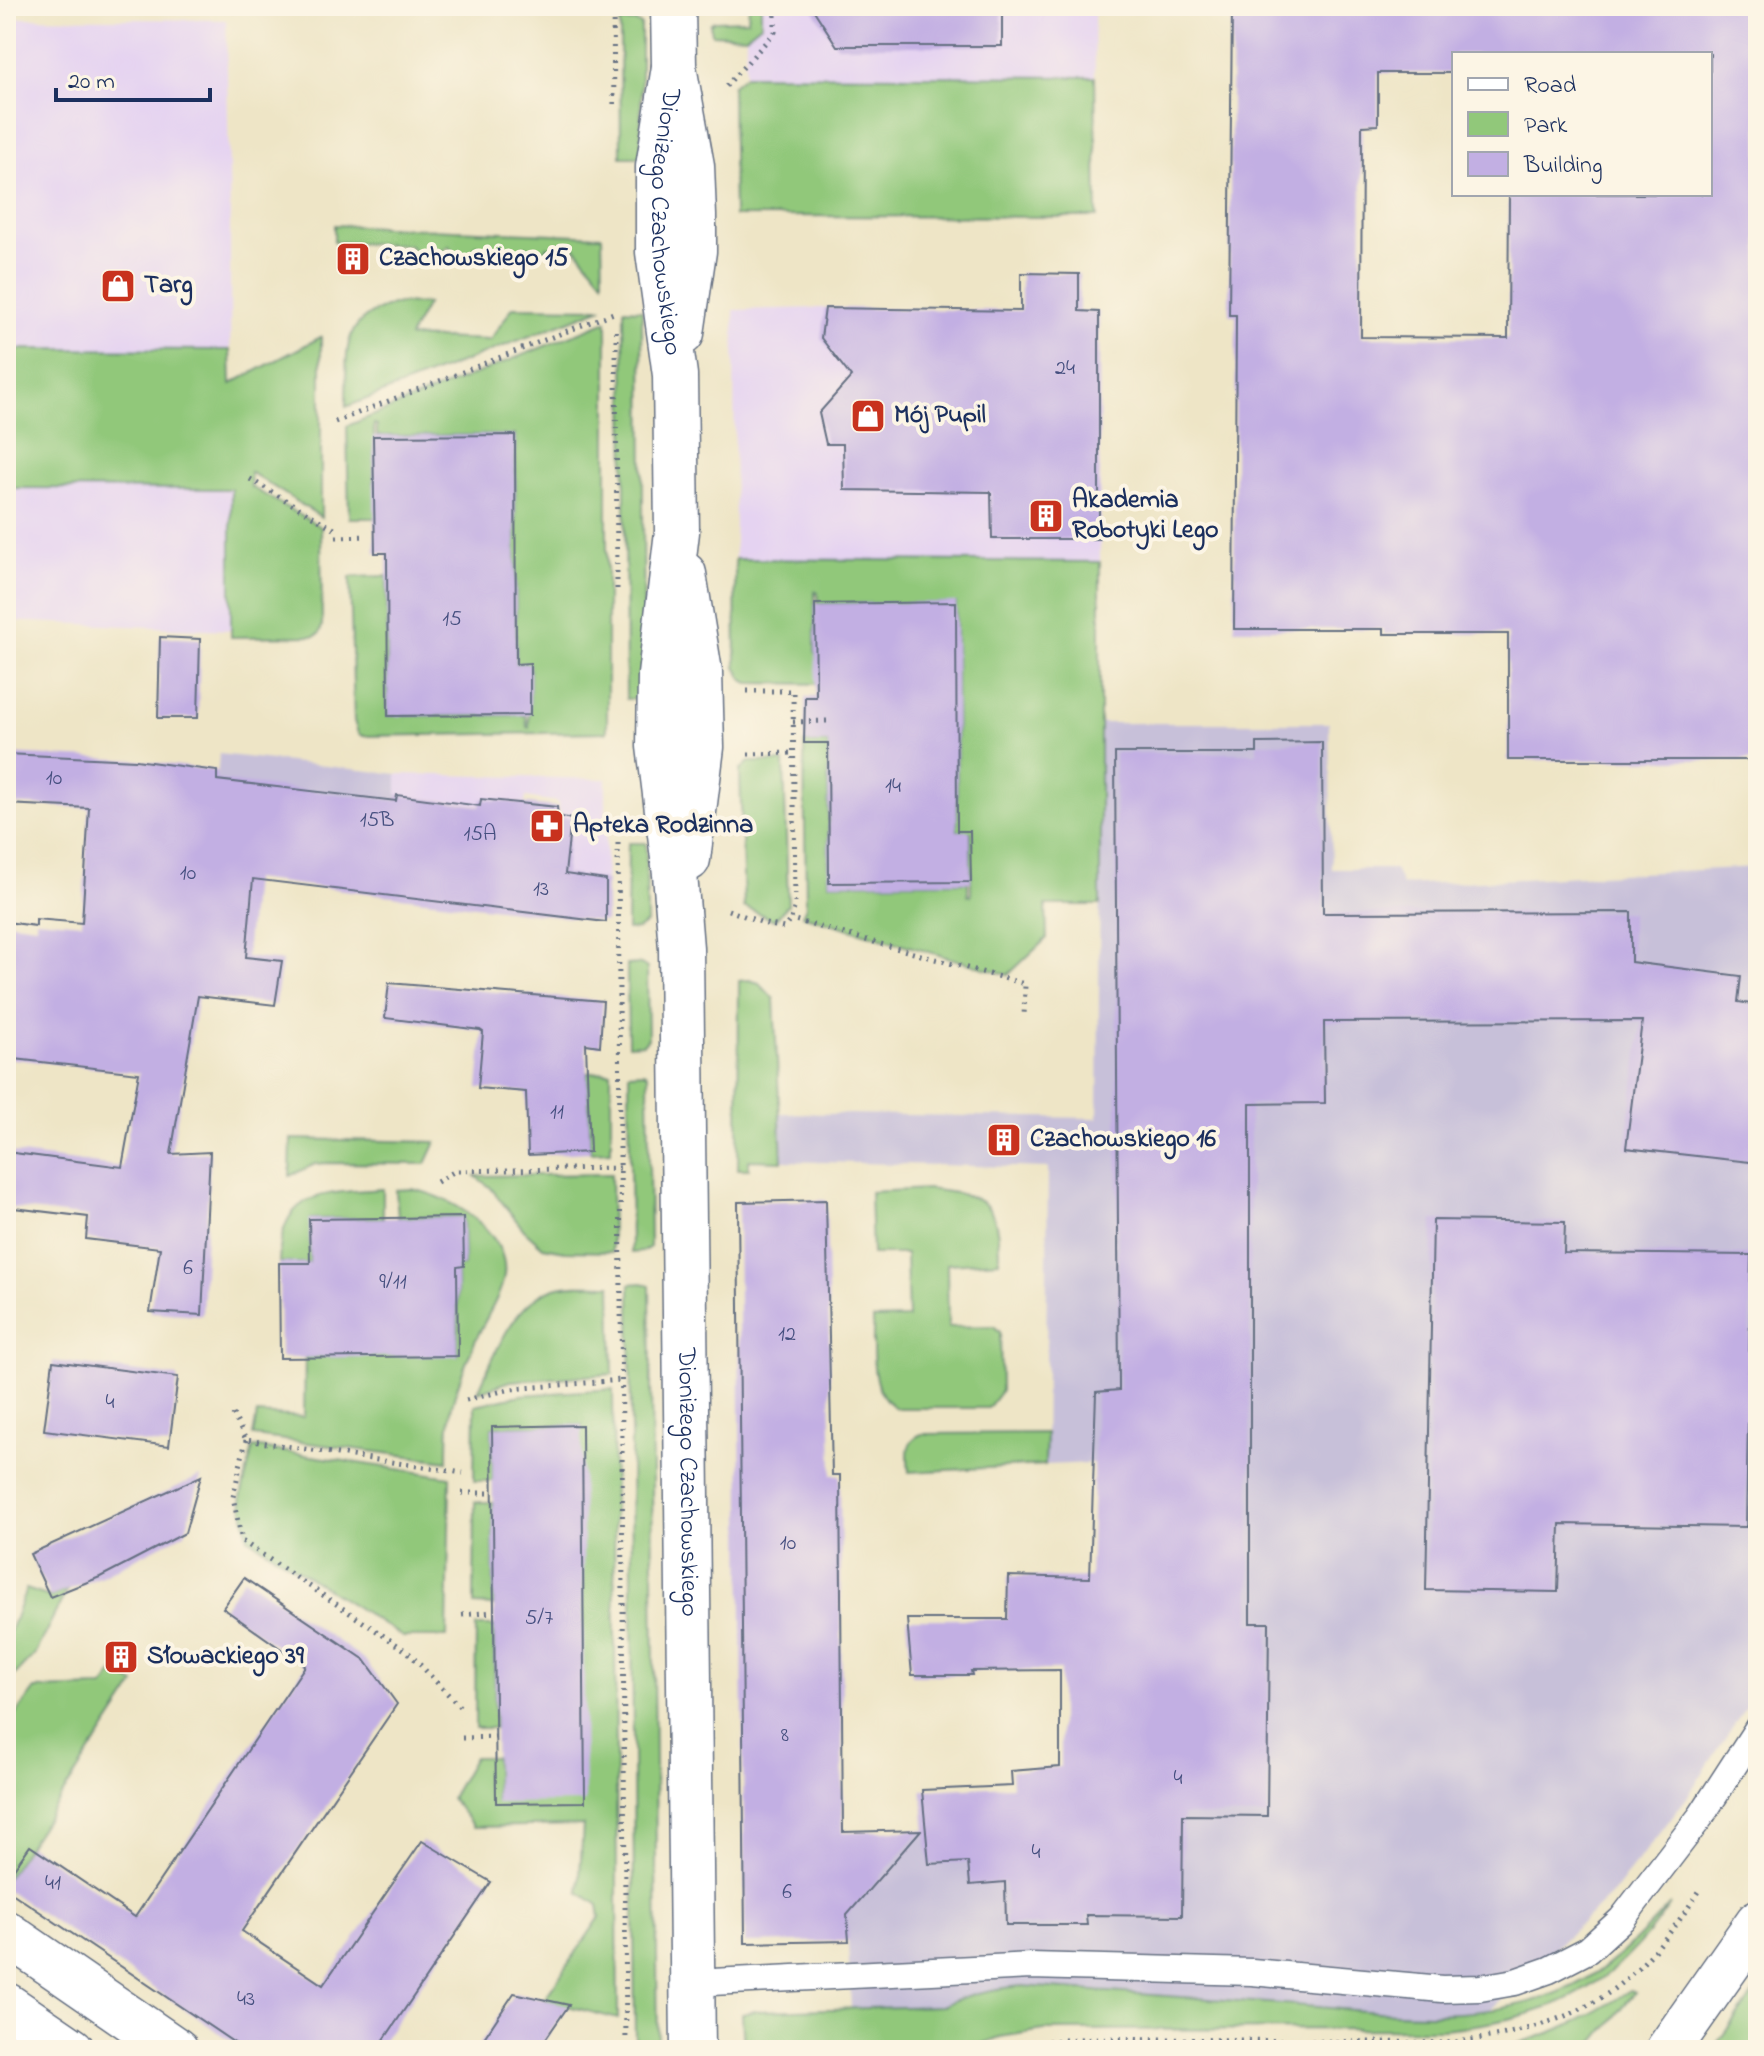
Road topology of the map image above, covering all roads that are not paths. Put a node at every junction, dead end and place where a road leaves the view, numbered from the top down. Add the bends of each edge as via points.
1 (673, 6) edge
2 (1758, 1728) edge
3 (1758, 1922) edge
4 (6, 1933) edge
5 (691, 1983) junction
6 (1704, 1999) junction
7 (6, 2005) edge
8 (72, 2050) edge
9 (176, 2050) edge
10 (693, 2050) edge
11 (1650, 2050) edge
12 (1668, 2050) edge

1 - 5 street, Dionizego Czachowskiego via 674,67 692,166 694,251 675,375 677,532 696,641 702,747 680,916
2 - 5 lane via 1701,1816 1622,1919 1588,1950 1515,1982 1442,1989 1252,1972 1031,1966
3 - 6 street
4 - 9 street
5 - 10 street, Dionizego Czachowskiego
6 - 11 street
6 - 12 street
7 - 8 street

